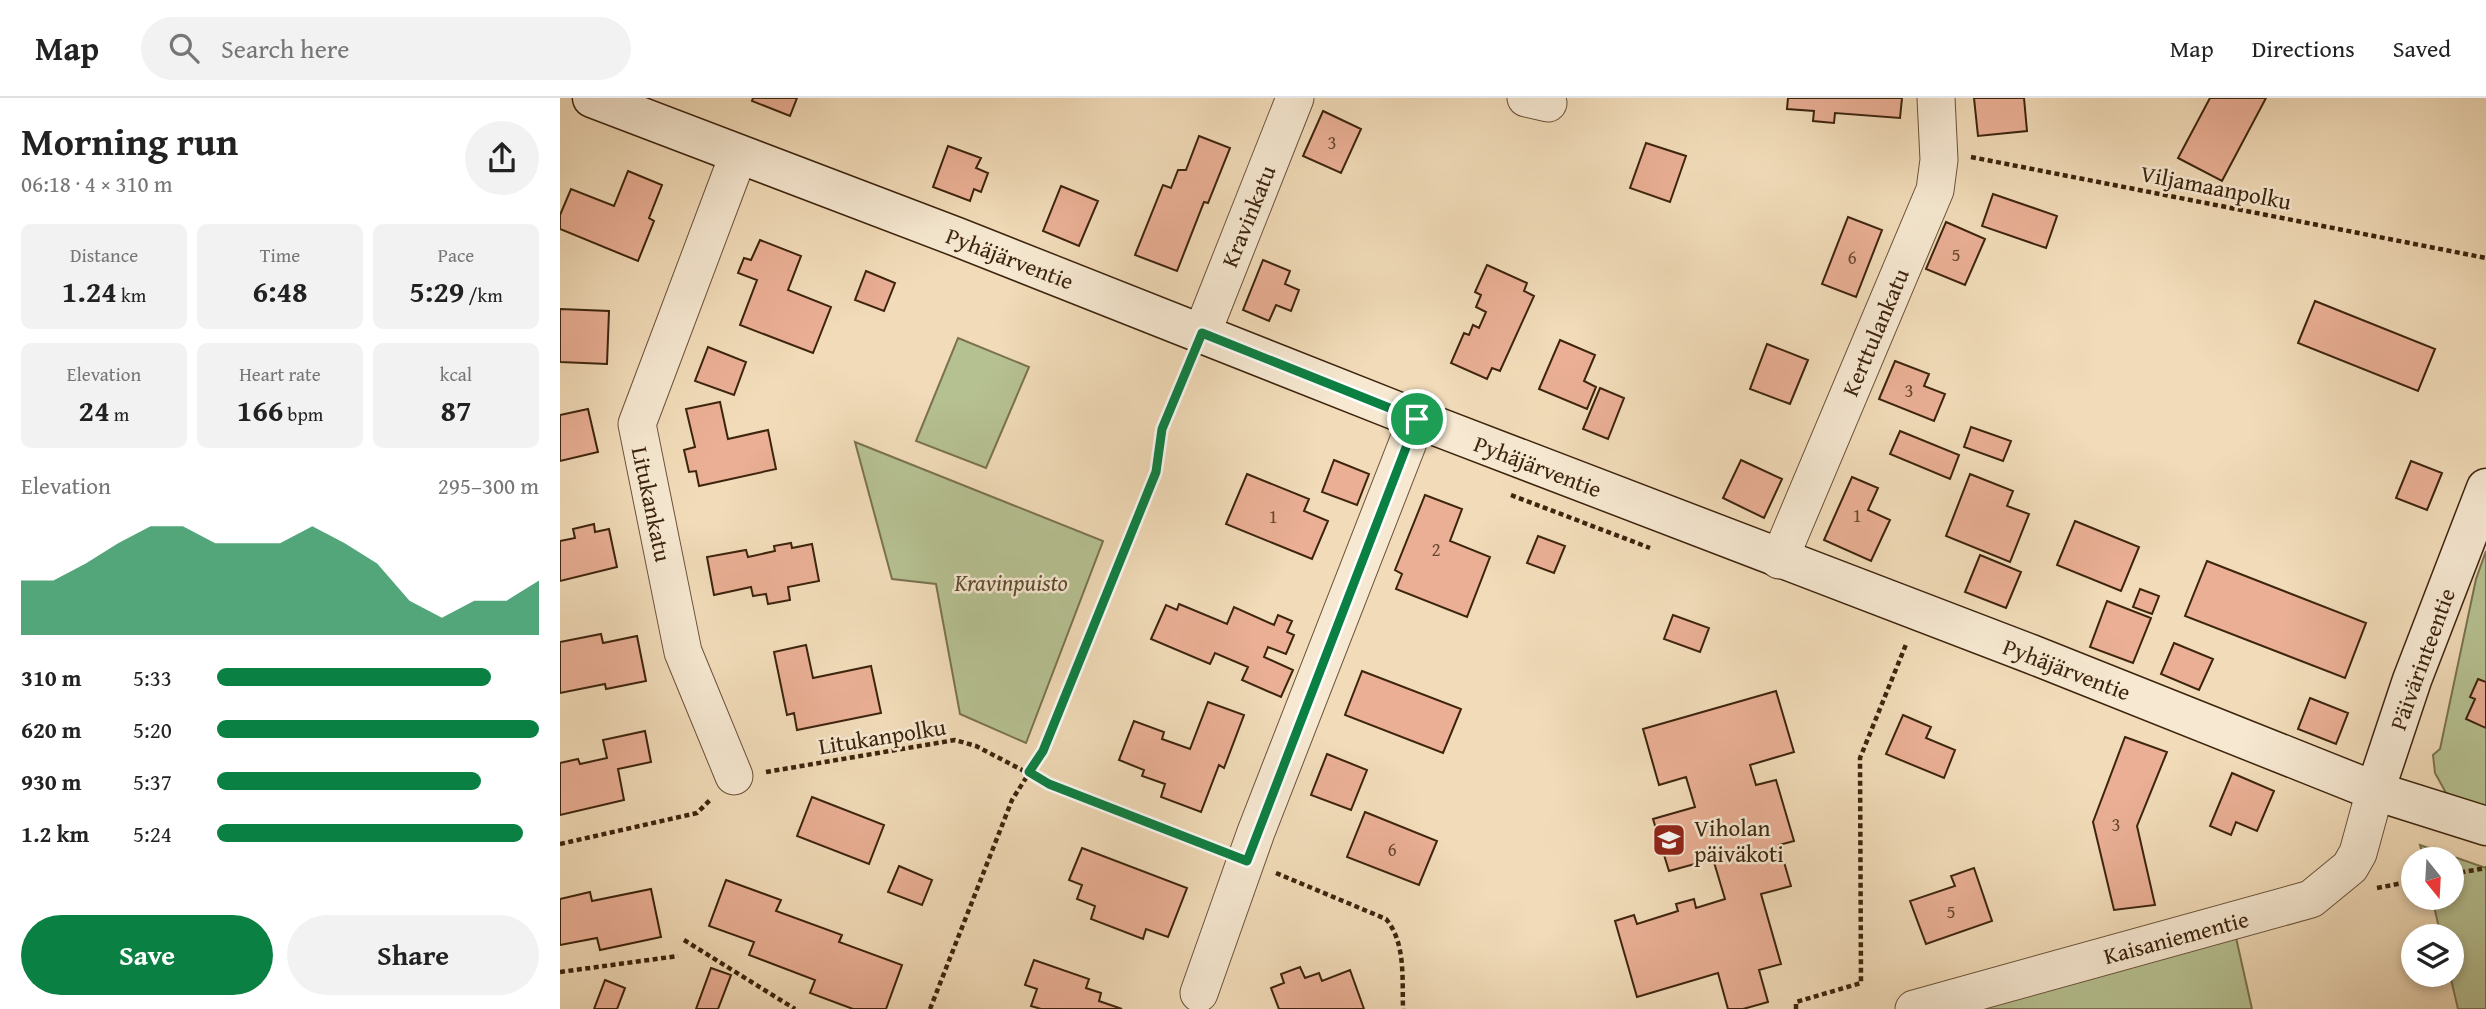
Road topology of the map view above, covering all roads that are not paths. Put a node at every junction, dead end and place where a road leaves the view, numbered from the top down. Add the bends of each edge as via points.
1 (592, 98) edge
2 (1295, 98) edge
3 (1936, 98) edge
4 (738, 156) junction
5 (1202, 333) junction
6 (1417, 419) junction
7 (2486, 488) edge
8 (1779, 560) junction
9 (734, 776) road end
10 (2375, 790) junction
11 (2486, 826) edge
12 (1199, 993) dead end
13 (1914, 1009) edge

1 - 4 street, Pyhäjärventie
2 - 5 street, Kravinkatu
3 - 8 street, Kerttulankatu via 1939,150 1935,190
4 - 5 street, Pyhäjärventie
4 - 9 street, Litukankatu via 637,424 683,652
5 - 6 street, Pyhäjärventie
6 - 8 street, Pyhäjärventie
6 - 12 street
7 - 10 street, Päivärinteentie
8 - 10 street, Pyhäjärventie
10 - 11 street, Pyhäjärventie
10 - 13 street, Kaisaniementie via 2350,867 2311,899

